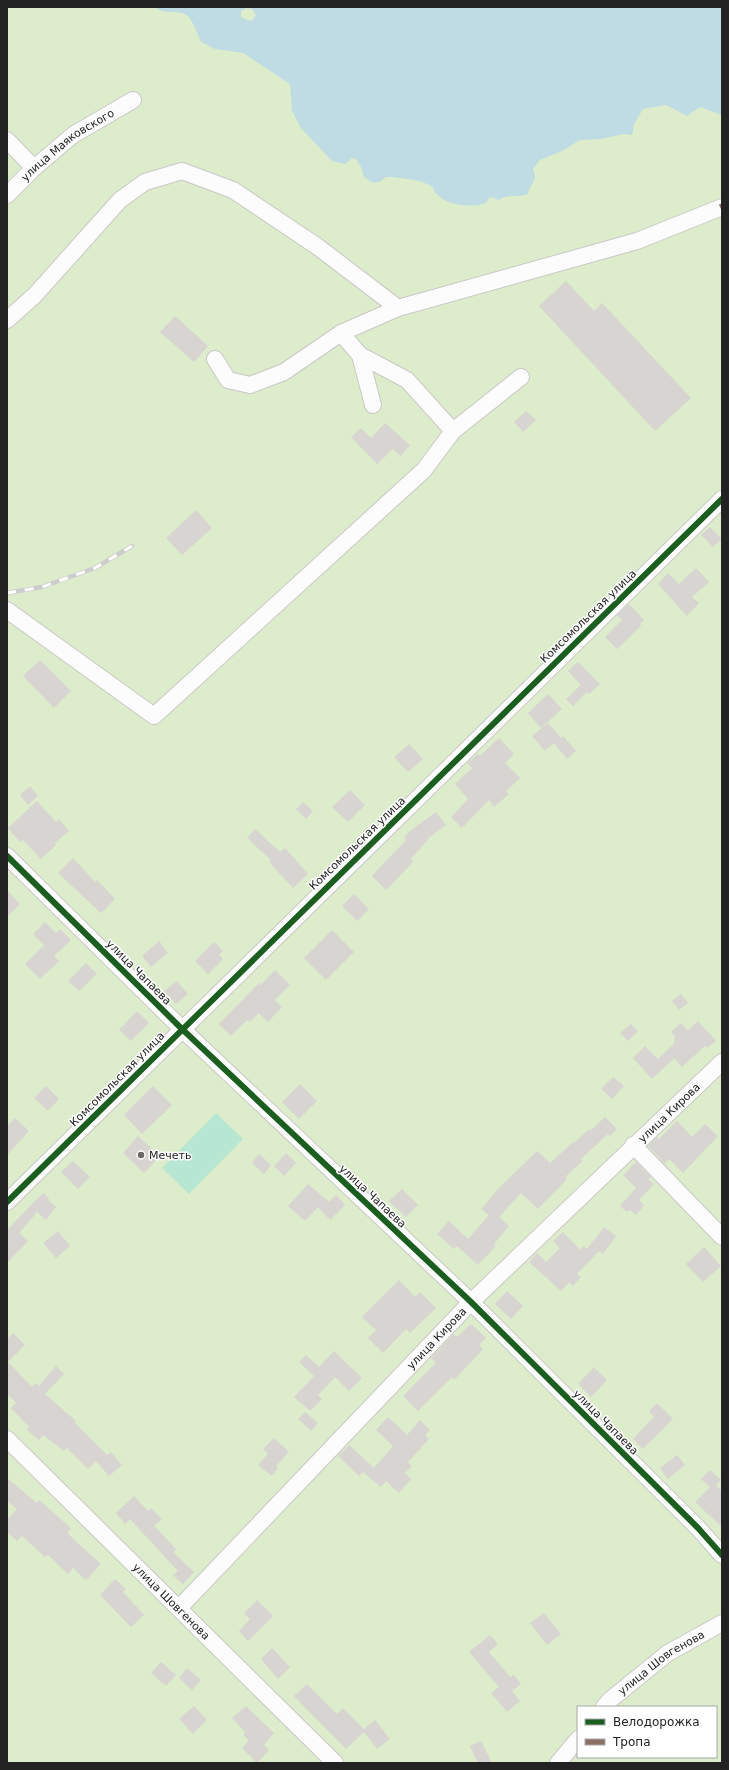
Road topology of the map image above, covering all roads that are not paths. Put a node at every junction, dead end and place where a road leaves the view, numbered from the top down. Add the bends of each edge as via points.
1 (133, 100) dead end
2 (7, 140) edge
3 (34, 168) junction
4 (7, 196) edge
5 (722, 207) edge
6 (398, 308) junction
7 (7, 320) edge
8 (341, 333) junction
9 (360, 355) junction
10 (215, 359) dead end
11 (521, 377) dead end
12 (373, 405) dead end
13 (453, 432) junction
14 (722, 499) edge
15 (7, 610) edge
16 (7, 856) edge
17 (182, 1029) junction
18 (722, 1062) edge
19 (633, 1145) junction
20 (7, 1202) edge
21 (722, 1237) edge
22 (470, 1302) junction
23 (7, 1439) edge
24 (722, 1555) edge
25 (179, 1608) junction
26 (722, 1623) edge
27 (605, 1706) edge
28 (577, 1740) edge
29 (335, 1763) edge
30 (558, 1763) edge

1 - 3 street, улица Маяковского via 73,135
2 - 3 street
3 - 4 street, улица Маяковского
5 - 6 street via 637,241
6 - 7 street via 318,247 233,190 182,171 145,182 120,200 35,295
6 - 8 street
8 - 9 street
8 - 10 street via 284,372 250,385 228,380
9 - 12 street
9 - 13 street via 407,380
11 - 13 street
13 - 15 street via 424,470 154,716
14 - 17 street, Комсомольская улица
16 - 17 street, улица Чапаева
17 - 20 street, Комсомольская улица
17 - 22 street, улица Чапаева
18 - 19 street, улица Кирова
19 - 21 street
19 - 22 street, улица Кирова
22 - 24 street, улица Чапаева via 698,1528
22 - 25 street, улица Кирова
23 - 25 street, улица Шовгенова
25 - 29 street, улица Шовгенова
26 - 27 street, улица Шовгенова via 668,1653
28 - 30 street

